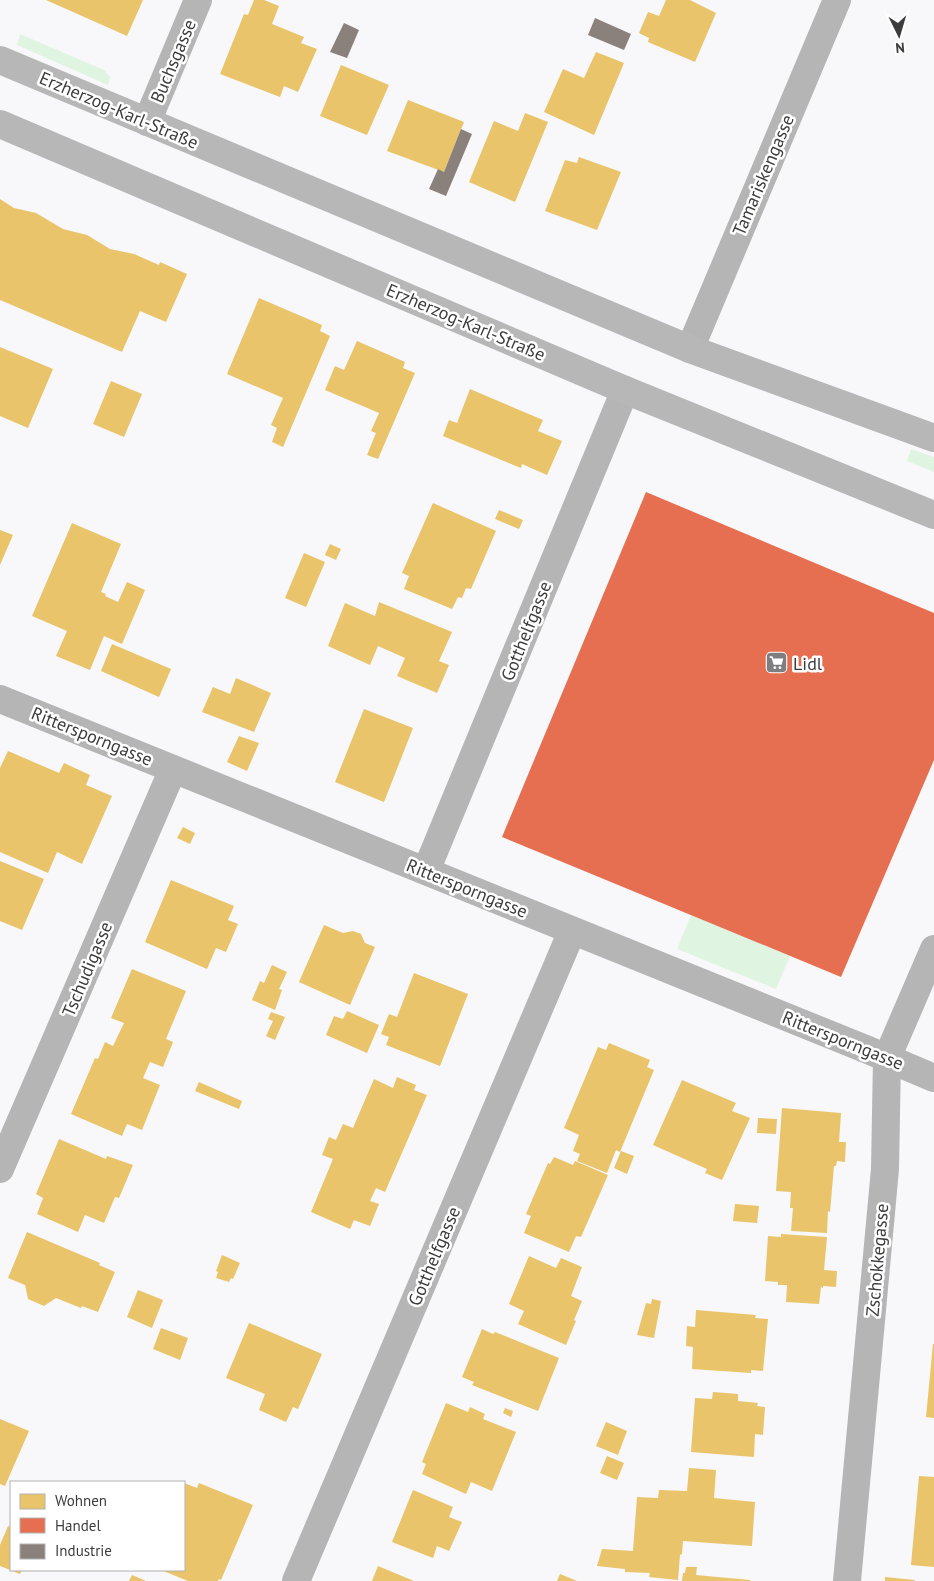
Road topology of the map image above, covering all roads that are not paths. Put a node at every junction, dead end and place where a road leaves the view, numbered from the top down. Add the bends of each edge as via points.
1 (198, 0) edge
2 (837, 0) edge
3 (0, 60) edge
4 (147, 122) junction
5 (0, 124) edge
6 (690, 349) junction
7 (625, 390) junction
8 (934, 438) edge
9 (934, 515) edge
10 (0, 699) edge
11 (173, 769) junction
12 (426, 871) junction
13 (572, 931) junction
14 (934, 949) edge
15 (887, 1058) junction
16 (934, 1078) edge
17 (0, 1169) edge
18 (296, 1581) edge
19 (847, 1581) edge

1 - 4 street, Buchsgasse
2 - 6 street, Tamariskengasse
3 - 4 main road, Erzherzog-Karl-Straße
4 - 6 main road, Erzherzog-Karl-Straße
5 - 7 main road, Erzherzog-Karl-Straße
6 - 8 main road, Erzherzog-Karl-Straße
7 - 9 main road, Erzherzog-Karl-Straße
7 - 12 street, Gotthelfgasse
10 - 11 street, Rittersporngasse
11 - 12 street, Rittersporngasse
11 - 17 street, Tschudigasse
12 - 13 street, Rittersporngasse
13 - 15 street, Rittersporngasse
13 - 18 street, Gotthelfgasse
14 - 15 street, Zschokkegasse
15 - 16 street, Rittersporngasse
15 - 19 street, Zschokkegasse via 885,1169

